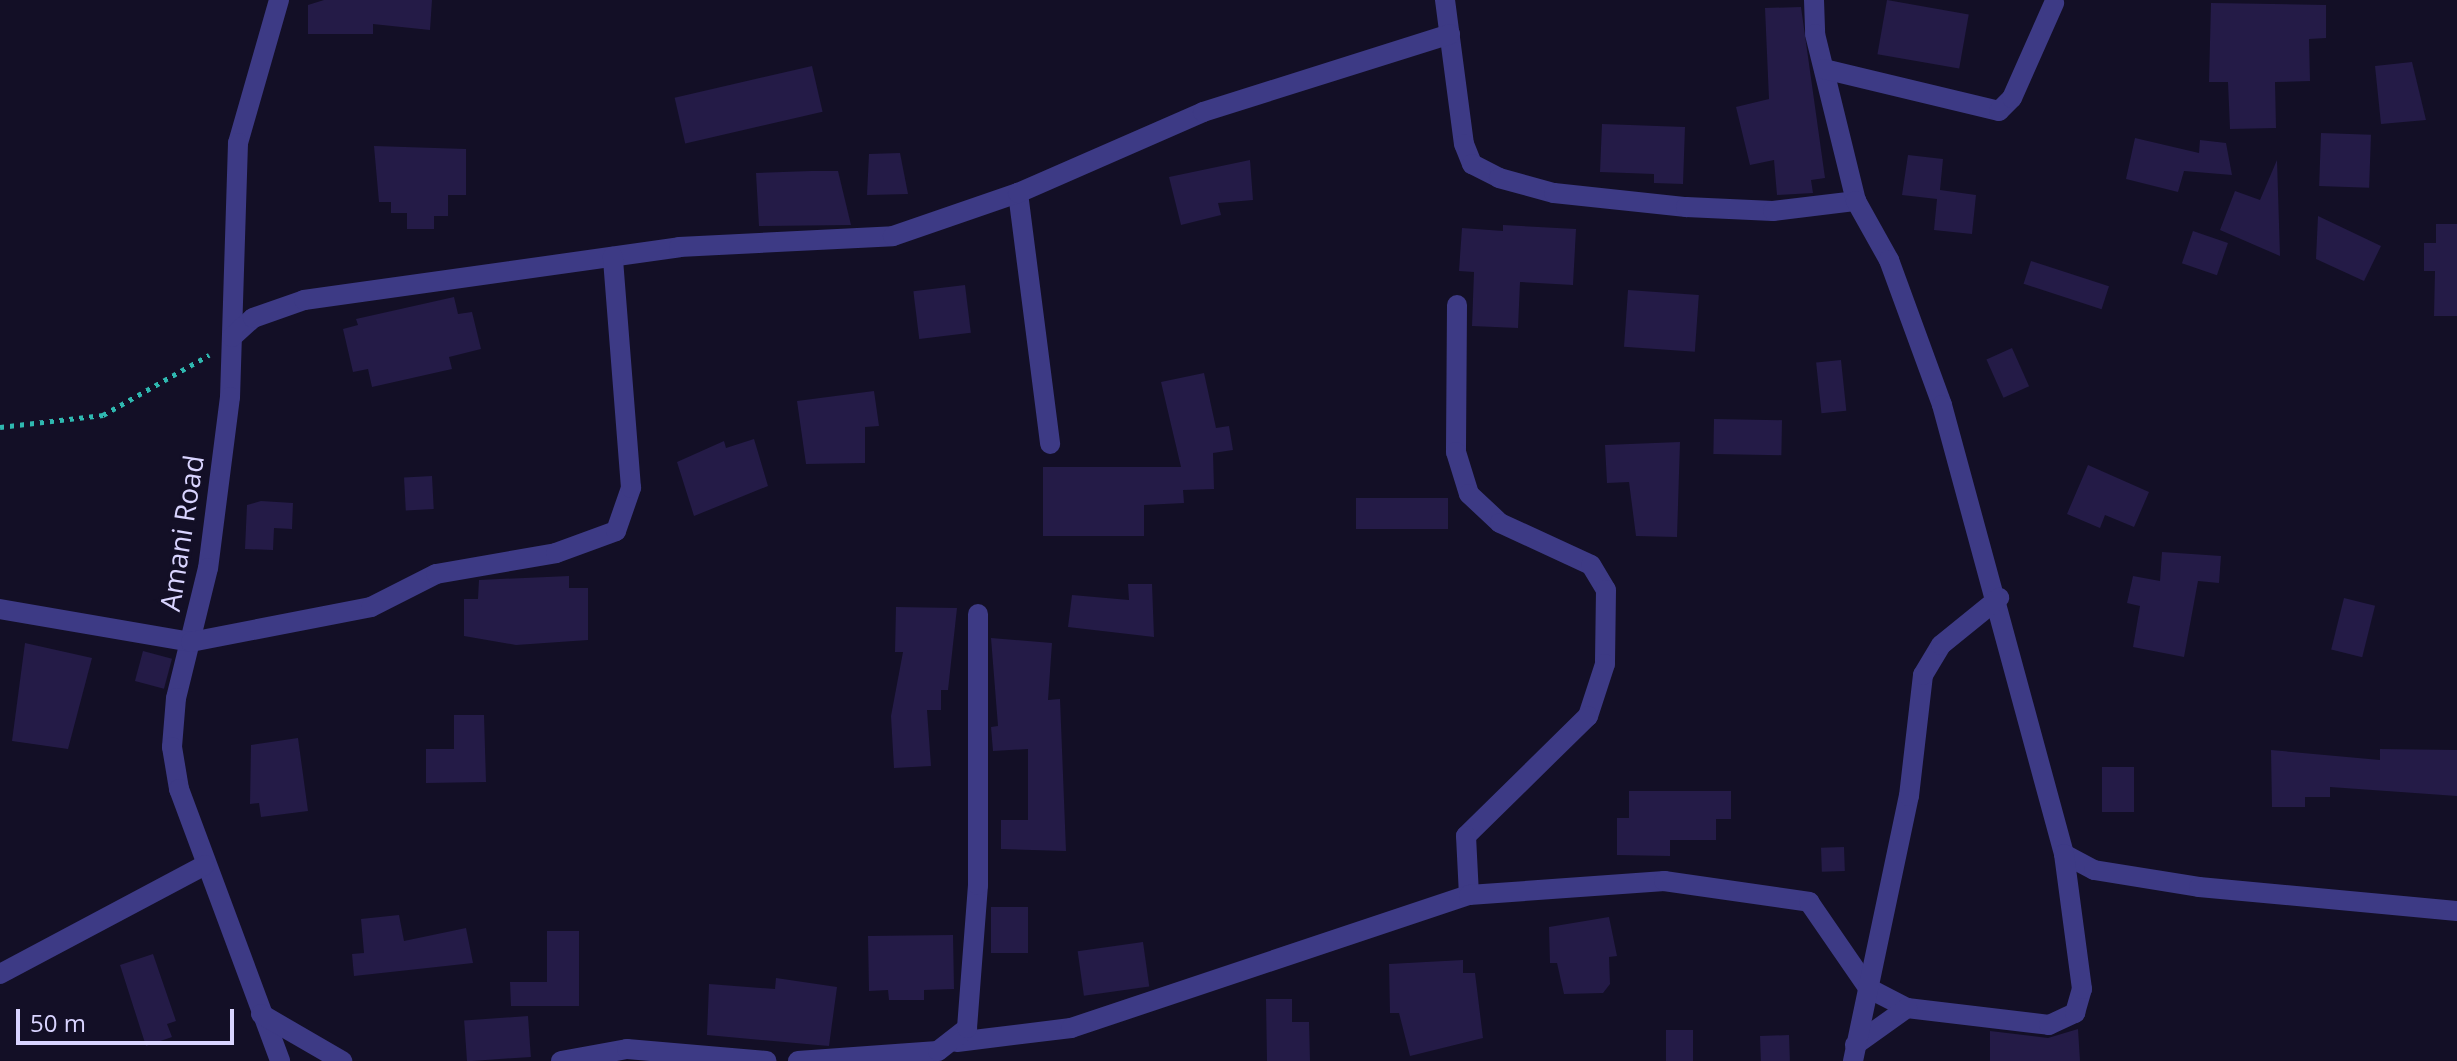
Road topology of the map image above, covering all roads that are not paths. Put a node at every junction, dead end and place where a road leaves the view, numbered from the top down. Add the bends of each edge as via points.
1 (279, 0) edge
2 (1445, 0) edge
3 (1814, 0) edge
4 (2054, 3) dead end
5 (1450, 34) junction
6 (1824, 69) junction
7 (1018, 193) junction
8 (1856, 201) junction
9 (613, 257) junction
10 (1457, 305) dead end
11 (232, 337) junction
12 (1050, 444) dead end
13 (1999, 598) junction
14 (0, 609) edge
15 (978, 614) dead end
16 (191, 642) junction
17 (2064, 854) junction
18 (205, 865) junction
19 (1469, 895) junction
20 (2457, 911) edge
21 (0, 974) edge
22 (1868, 988) junction
23 (1907, 1008) junction
24 (261, 1014) junction
25 (957, 1042) junction
26 (1854, 1053) edge
27 (629, 1055) edge
28 (280, 1061) edge
29 (342, 1061) edge
30 (561, 1061) edge
31 (766, 1061) edge
32 (798, 1061) edge

1 - 11 street, Amani Road via 238,143
2 - 5 street
3 - 6 street
4 - 6 street via 2012,98 1999,111
5 - 7 street via 1203,112
5 - 8 street via 1464,144 1472,164 1499,178 1554,193 1686,207 1773,211
6 - 8 street
7 - 9 street via 871,240 727,244
7 - 12 street
8 - 13 street via 1889,260 1942,405
9 - 11 street via 304,300 253,318
9 - 16 street via 631,488 616,531 556,553 436,574 371,607
10 - 19 street via 1456,452 1469,494 1500,523 1591,565 1606,590 1605,664 1588,716 1466,836
11 - 16 street, Amani Road via 208,568
13 - 17 street
13 - 22 street via 1941,645 1923,675 1909,796
14 - 16 street
15 - 25 street via 978,885 970,1015
16 - 18 street, Amani Road via 172,747
17 - 20 street via 2094,870 2199,887
17 - 23 street via 2082,989 2075,1013 2031,1026
18 - 21 street
18 - 24 street, Amani Road
19 - 22 street via 1664,881 1788,895 1818,912
19 - 25 street via 1071,1028
22 - 23 street
22 - 26 street
23 - 26 street
24 - 28 street, Amani Road
24 - 29 street
25 - 32 street via 938,1051
27 - 30 street
27 - 31 street

